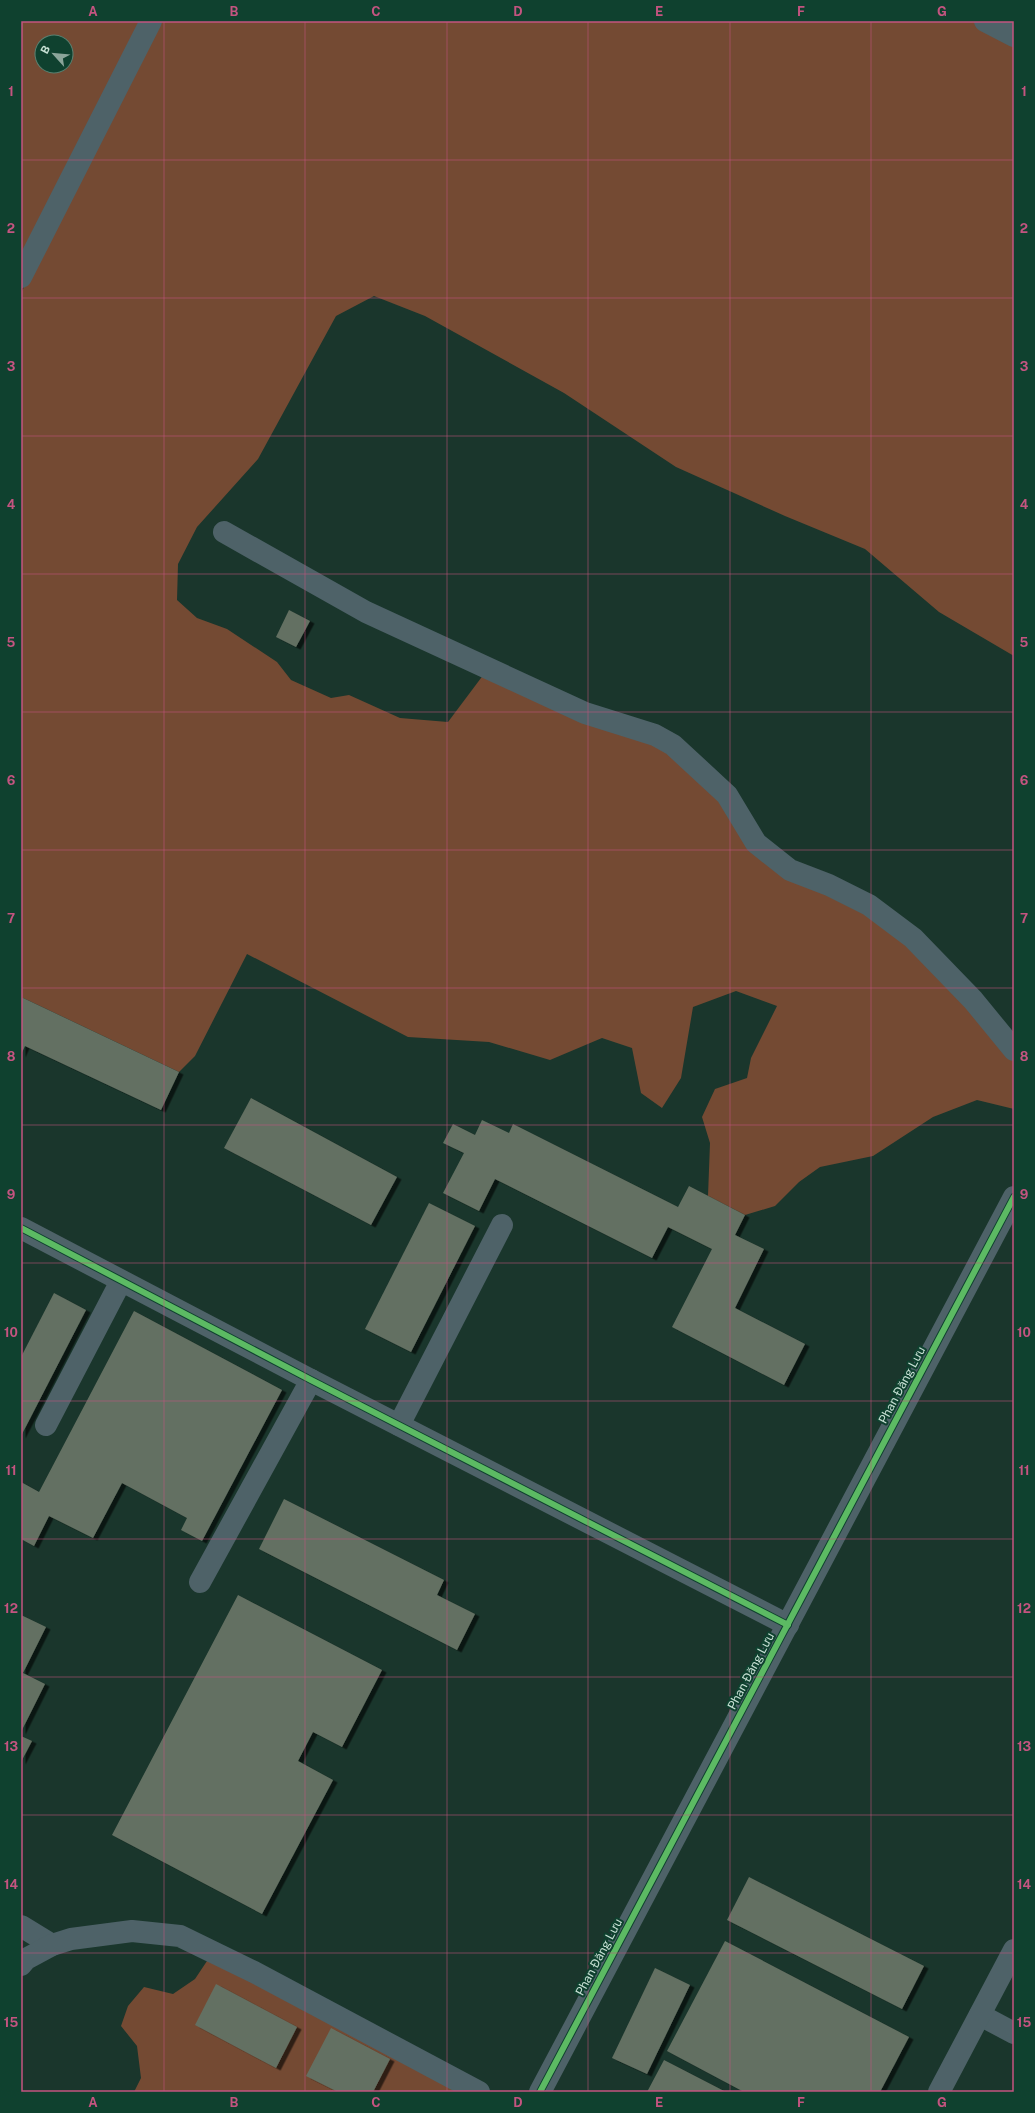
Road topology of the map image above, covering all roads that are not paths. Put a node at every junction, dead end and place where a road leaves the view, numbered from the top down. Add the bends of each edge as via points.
1 (151, 21) edge
2 (985, 21) edge
3 (1014, 36) edge
4 (21, 276) edge
5 (224, 532) dead end
6 (1014, 1050) edge
7 (1014, 1196) edge
8 (502, 1225) dead end
9 (21, 1228) edge
10 (122, 1281) junction
11 (311, 1380) junction
12 (46, 1425) dead end
13 (399, 1425) junction
14 (200, 1582) dead end
15 (788, 1625) junction
16 (21, 1926) edge
17 (52, 1945) junction
18 (1014, 1950) edge
19 (21, 1965) edge
20 (980, 2015) junction
21 (1014, 2033) edge
22 (479, 2092) edge
23 (540, 2092) edge
24 (940, 2092) edge

1 - 4 street
2 - 3 street
5 - 6 street via 366,612 584,713 655,735 673,745 727,795 756,843 790,870 829,885 868,905 913,938 973,1000
7 - 15 street, Phan Đăng Lưu
8 - 13 street
9 - 10 street
10 - 11 street
10 - 12 street
11 - 13 street
11 - 14 street
13 - 15 street
15 - 23 street, Phan Đăng Lưu
16 - 17 street
17 - 19 street via 26,1959
17 - 22 street via 71,1939 132,1931 180,1936 254,1972
18 - 20 street
20 - 21 street
20 - 24 street

